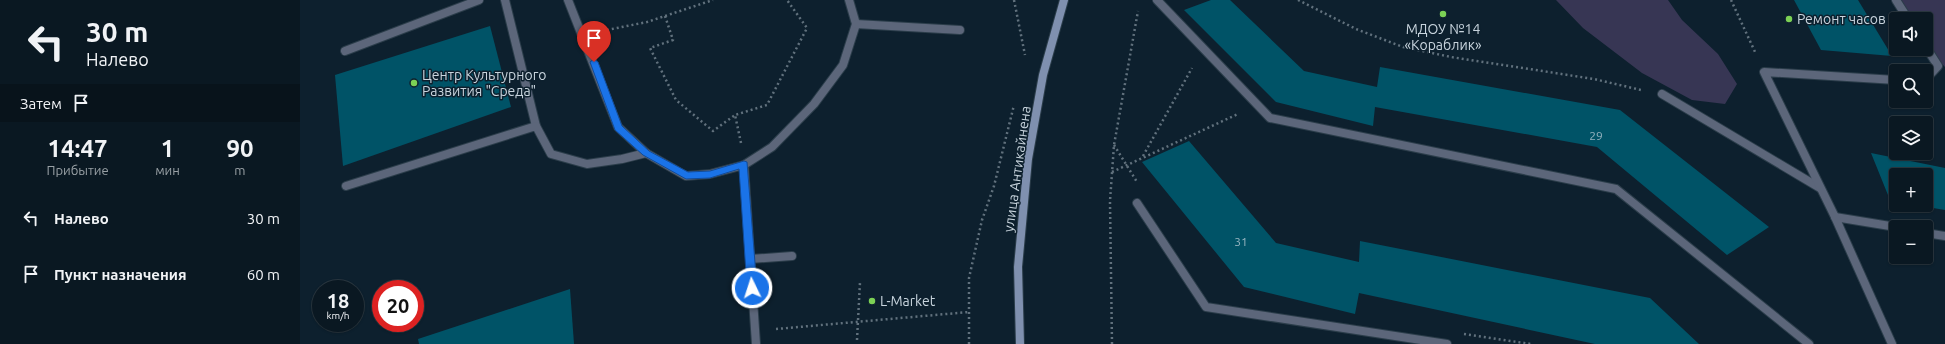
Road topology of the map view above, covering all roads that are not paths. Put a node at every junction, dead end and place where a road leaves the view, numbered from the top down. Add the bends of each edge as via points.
1 (479, 0) edge
2 (505, 0) edge
3 (568, 0) edge
4 (849, 0) edge
5 (1064, 0) edge
6 (1157, 0) edge
7 (1896, 0) edge
8 (1904, 12) edge
9 (856, 24) junction
10 (960, 30) dead end
11 (345, 51) dead end
12 (1932, 56) edge
13 (1933, 71) edge
14 (1889, 80) edge
15 (1662, 94) road end
16 (536, 126) junction
17 (646, 153) junction
18 (744, 165) junction
19 (346, 186) dead end
20 (1821, 189) junction
21 (1138, 203) dead end
22 (1835, 216) junction
23 (1889, 226) edge
24 (1933, 234) edge
25 (1945, 236) edge
26 (792, 256) dead end
27 (750, 259) junction
28 (756, 344) edge
29 (1020, 344) edge
30 (1447, 344) edge
31 (1809, 344) edge
32 (1892, 344) edge

1 - 11 lane
2 - 16 lane
3 - 17 lane via 618,128
4 - 9 lane
5 - 29 main road, улица Антикайнена via 1043,75 1028,159 1018,267
6 - 31 lane via 1270,118 1616,189
7 - 8 lane
9 - 10 lane
9 - 18 lane via 843,65 814,104 772,147
12 - 13 lane via 1938,66
14 - 20 lane via 1764,72
15 - 20 lane
16 - 17 lane via 551,154 586,164
16 - 19 lane
17 - 18 lane via 686,176 710,174
18 - 27 lane
20 - 22 lane
21 - 30 lane via 1206,307
22 - 23 lane
22 - 32 lane
24 - 25 lane
26 - 27 lane
27 - 28 lane

